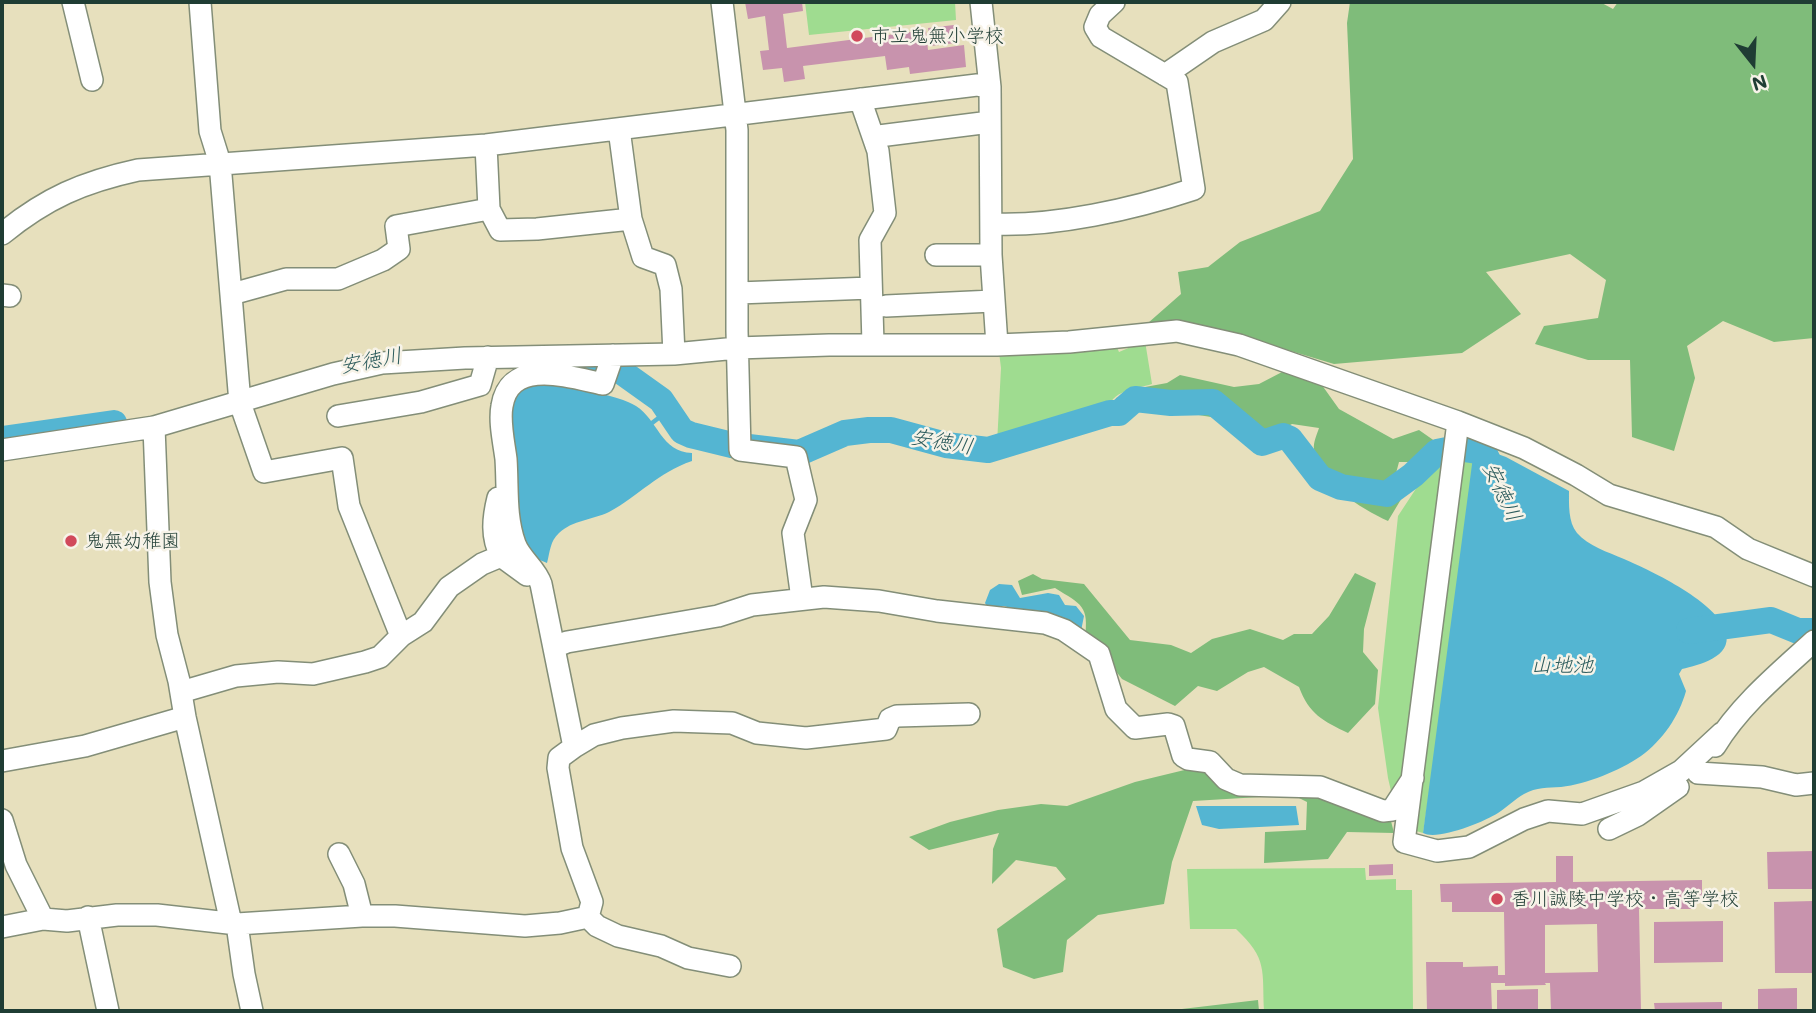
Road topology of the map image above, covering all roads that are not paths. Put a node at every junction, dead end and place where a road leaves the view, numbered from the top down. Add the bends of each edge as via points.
1 (73, 2) edge
2 (200, 2) edge
3 (722, 2) edge
4 (981, 2) edge
5 (1114, 2) edge
6 (1280, 2) edge
7 (1165, 75) junction
8 (92, 80) dead end
9 (990, 87) junction
10 (860, 99) junction
11 (735, 114) junction
12 (990, 122) junction
13 (619, 129) junction
14 (879, 136) dead end
15 (486, 145) junction
16 (220, 163) junction
17 (489, 209) junction
18 (631, 219) junction
19 (991, 224) junction
20 (2, 234) edge
21 (936, 255) dead end
22 (991, 255) junction
23 (871, 288) junction
24 (738, 293) junction
25 (232, 294) junction
26 (993, 301) junction
27 (886, 306) dead end
28 (873, 344) junction
29 (997, 345) junction
30 (737, 348) junction
31 (674, 354) junction
32 (613, 355) junction
33 (488, 357) junction
34 (240, 403) junction
35 (338, 416) dead end
36 (1458, 422) junction
37 (154, 427) junction
38 (2, 450) edge
39 (505, 484) junction
40 (501, 556) junction
41 (1814, 576) edge
42 (541, 584) junction
43 (802, 599) junction
44 (401, 636) junction
45 (1814, 641) edge
46 (554, 647) junction
47 (181, 692) junction
48 (969, 714) dead end
49 (185, 717) junction
50 (1722, 733) junction
51 (574, 747) junction
52 (2, 761) edge
53 (1698, 773) junction
54 (1413, 778) junction
55 (1814, 783) edge
56 (2, 820) edge
57 (1609, 830) dead end
58 (339, 854) dead end
59 (362, 916) junction
60 (88, 917) junction
61 (588, 917) junction
62 (43, 919) junction
63 (234, 923) junction
64 (2, 927) edge
65 (730, 966) dead end
66 (108, 1011) edge
67 (252, 1011) edge

1 - 8 street
2 - 16 street via 210,131
3 - 11 street
4 - 9 street
5 - 7 street via 1095,27 1101,37
6 - 7 street via 1264,20 1213,43
7 - 19 street via 1177,82 1194,189 1112,212
9 - 10 street
9 - 12 street
10 - 11 street
10 - 23 street via 878,151 885,214 870,240
11 - 13 street
11 - 24 street
12 - 14 street
12 - 19 street
13 - 15 street
13 - 18 street
15 - 16 street
15 - 17 street
16 - 20 street via 108,176 60,194
16 - 25 street
17 - 18 street via 500,230
17 - 25 street via 396,226 399,249 338,279 286,279
18 - 31 street via 643,257 665,265 671,289
19 - 22 street
21 - 22 street
22 - 26 street
23 - 24 street
23 - 28 street
24 - 30 street
25 - 34 street
26 - 27 street
26 - 29 street
28 - 29 street
28 - 30 street
29 - 36 street via 1177,331 1239,345
30 - 31 street
30 - 43 street via 740,450 796,457 803,479 806,500 793,533
31 - 32 street
32 - 33 street
32 - 39 street via 603,384 533,374 508,388 502,407
33 - 34 street via 382,363
33 - 35 street via 480,386
34 - 37 street
34 - 44 street via 264,472 342,457 349,506
36 - 41 street via 1524,448 1609,495 1716,527 1748,549
36 - 54 street
37 - 38 street
37 - 47 street via 160,582
39 - 40 street via 493,519
39 - 42 street via 508,523 516,548
40 - 42 street
40 - 44 street via 449,587 423,622
42 - 46 street
43 - 46 street via 752,605 718,616
43 - 54 street via 879,601 1045,623 1064,630 1100,654 1116,709 1135,728 1174,726 1183,756 1210,762 1226,779 1240,785 1320,787 1383,811 1392,810
44 - 47 street via 380,657 365,662 313,674 236,676
45 - 50 street via 1757,693
46 - 51 street
47 - 49 street
48 - 51 street via 897,716 886,729 806,738 757,733 732,723 674,721 594,735
49 - 52 street via 85,746
49 - 63 street
50 - 53 street
50 - 54 street via 1681,771 1644,792 1582,814 1548,811 1469,847 1437,851 1404,842
51 - 61 street via 559,758 558,768 572,848 592,902
53 - 55 street via 1762,777 1796,785
53 - 57 street via 1639,815
56 - 62 street via 16,865
58 - 59 street via 354,884
59 - 61 street via 525,926
59 - 63 street
60 - 62 street
60 - 63 street via 157,915
60 - 66 street
61 - 65 street via 618,936
62 - 64 street
63 - 67 street

